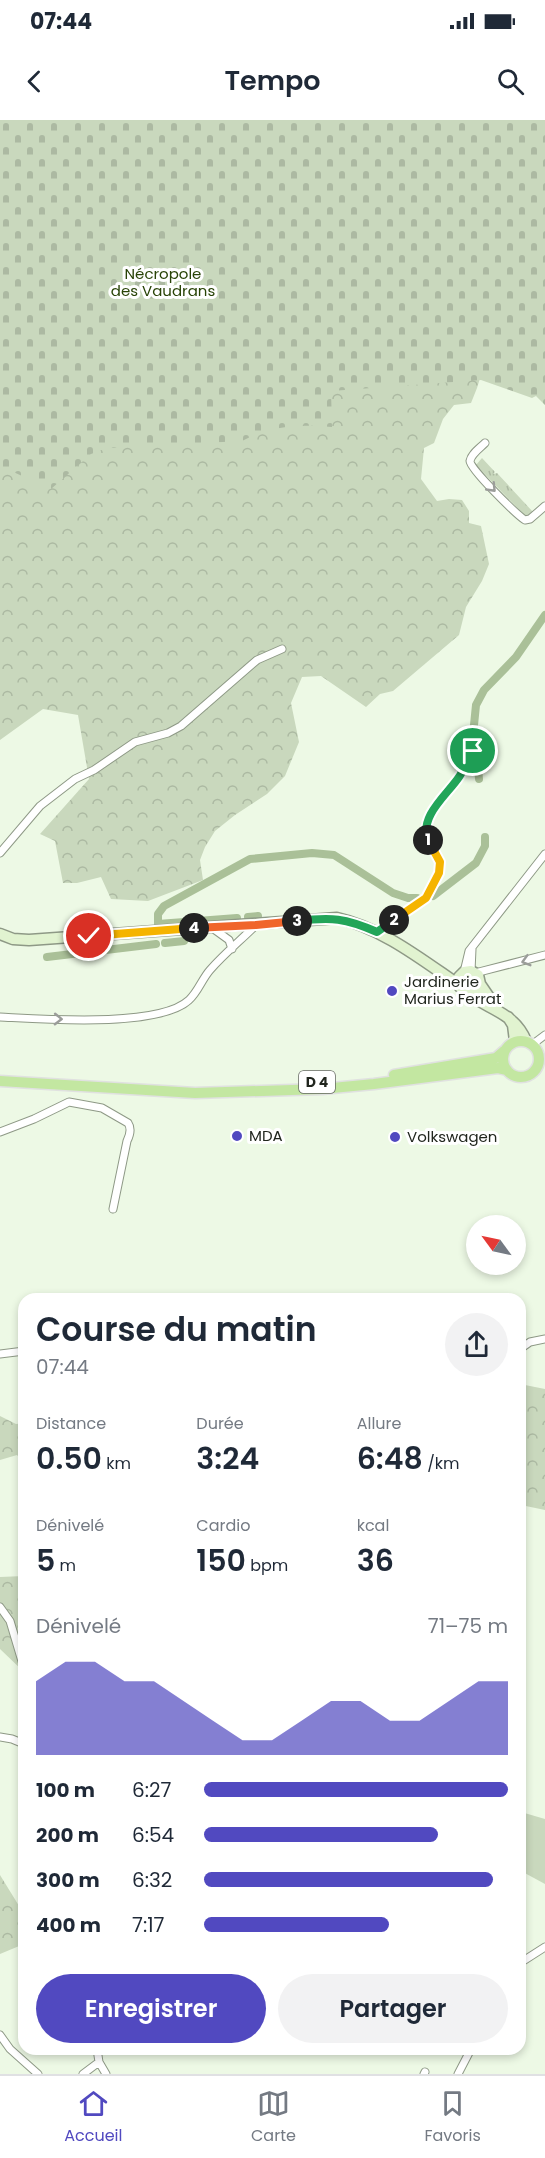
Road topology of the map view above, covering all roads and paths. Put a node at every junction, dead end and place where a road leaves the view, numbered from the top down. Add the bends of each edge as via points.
1 (485, 443) dead end
2 (545, 506) edge
3 (282, 649) dead end
4 (486, 738) dead end
5 (0, 854) edge
6 (545, 854) edge
7 (256, 925) junction
8 (210, 927) junction
9 (377, 932) junction
10 (0, 934) edge
11 (232, 949) junction
12 (545, 955) edge
13 (466, 978) junction
14 (497, 1010) junction
15 (0, 1017) edge
16 (508, 1017) junction
17 (545, 1035) edge
18 (515, 1041) junction
19 (535, 1046) edge
20 (504, 1051) junction
21 (542, 1063) edge
22 (507, 1070) junction
23 (0, 1081) edge
24 (126, 1089) junction
25 (0, 1132) edge
26 (113, 1209) dead end
27 (545, 1339) edge
28 (526, 1345) edge
29 (18, 1352) edge
30 (0, 1354) edge
31 (0, 1607) edge
32 (18, 1648) edge
33 (0, 1737) edge
34 (18, 1742) edge
35 (545, 1947) edge
36 (526, 1959) edge
37 (0, 2035) edge
38 (98, 2055) edge
39 (468, 2055) edge
40 (99, 2062) junction
41 (38, 2074) edge
42 (83, 2074) edge
43 (106, 2074) edge
44 (458, 2074) edge

1 -> 2 street via 470,462 485,481 525,520
3 - 5 street via 257,660 181,726 135,742 75,779 40,806
4 - 9 street via 426,824 427,838 440,862 431,889 422,902
6 - 13 street via 474,944
7 - 8 street
7 - 9 street via 337,918
7 - 11 street
8 - 10 street via 29,940
8 - 11 street via 229,940
9 - 13 street via 435,969
15 -> 11 street via 120,1018 178,1008 191,999 200,981
12 -> 13 street
13 - 14 street
13 - 14 street via 475,991 480,984
14 - 16 street
16 - 18 street
16 - 19 street
17 - 19 street
18 - 19 main road
18 - 20 main road
19 - 21 main road
20 - 22 main road
20 - 24 main road, D 4 via 496,1058 374,1078
21 - 22 main road via 525,1077
22 - 24 main road, D 4 via 322,1089 195,1093
23 - 24 main road, D 4
25 - 26 street via 69,1102 102,1108 128,1123 130,1135
27 - 28 street
29 - 30 street
31 - 32 street via 10,1621
33 - 34 street
35 - 36 street
37 - 41 street
38 - 40 street
39 - 44 street
40 - 42 street
40 - 43 street

